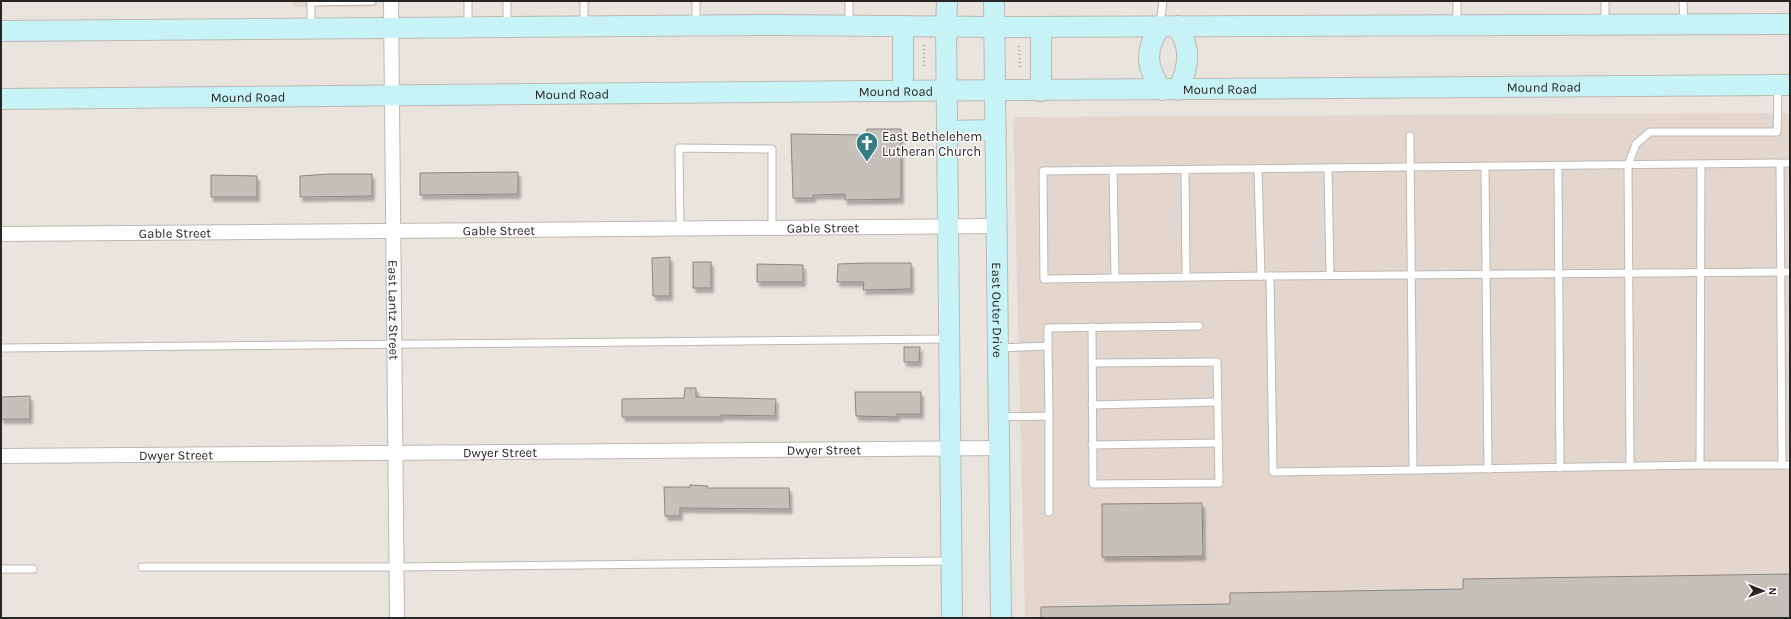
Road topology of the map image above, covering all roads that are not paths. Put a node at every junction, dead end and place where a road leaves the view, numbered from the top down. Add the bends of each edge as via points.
1 (372, 1) edge
2 (391, 1) edge
3 (468, 1) edge
4 (507, 1) edge
5 (584, 1) edge
6 (696, 1) edge
7 (849, 1) edge
8 (947, 1) edge
9 (994, 1) edge
10 (1163, 1) edge
11 (1457, 1) edge
12 (1604, 1) edge
13 (1683, 1) edge
14 (311, 2) edge
15 (1684, 24) junction
16 (1790, 24) edge
17 (1457, 25) junction
18 (1605, 25) junction
19 (696, 26) junction
20 (849, 26) junction
21 (903, 26) junction
22 (946, 26) junction
23 (1169, 26) junction
24 (584, 27) junction
25 (995, 27) junction
26 (1041, 27) junction
27 (391, 28) junction
28 (468, 28) junction
29 (507, 28) junction
30 (311, 29) junction
31 (1, 31) edge
32 (1784, 85) edge
33 (1170, 90) junction
34 (903, 91) junction
35 (946, 91) junction
36 (996, 91) junction
37 (1041, 91) junction
38 (392, 96) junction
39 (1, 99) edge
40 (996, 130) junction
41 (947, 131) junction
42 (1410, 136) dead end
43 (1780, 164) junction
44 (1790, 164) edge
45 (1701, 165) junction
46 (1558, 166) junction
47 (1628, 166) junction
48 (1485, 167) junction
49 (1410, 168) junction
50 (1258, 169) junction
51 (1328, 169) junction
52 (1113, 170) junction
53 (1185, 170) junction
54 (948, 226) junction
55 (997, 226) junction
56 (680, 228) junction
57 (772, 228) junction
58 (393, 231) junction
59 (1, 234) edge
60 (1780, 272) junction
61 (1790, 272) edge
62 (1629, 273) junction
63 (1699, 273) junction
64 (1411, 274) junction
65 (1486, 274) junction
66 (1559, 274) junction
67 (1330, 275) junction
68 (1261, 276) junction
69 (1270, 276) junction
70 (1186, 277) junction
71 (1115, 278) junction
72 (1199, 326) dead end
73 (1092, 327) junction
74 (949, 339) junction
75 (394, 345) junction
76 (1048, 346) junction
77 (1, 348) edge
78 (998, 348) junction
79 (1092, 363) junction
80 (1218, 402) junction
81 (1092, 405) junction
82 (1049, 416) junction
83 (999, 418) junction
84 (1218, 443) junction
85 (1092, 445) junction
86 (950, 448) junction
87 (1000, 448) junction
88 (396, 453) junction
89 (1, 456) edge
90 (1700, 465) junction
91 (1630, 466) junction
92 (1786, 466) edge
93 (1560, 468) junction
94 (1488, 469) junction
95 (1413, 470) junction
96 (1049, 512) dead end
97 (952, 561) junction
98 (142, 567) dead end
99 (397, 567) junction
100 (33, 568) dead end
101 (1, 569) edge
102 (398, 618) edge
103 (952, 618) edge
104 (1001, 618) edge

1 - 14 lane
2 - 27 street, East Lantz Street
3 - 28 lane
4 - 29 lane
5 - 24 lane
6 - 19 lane
7 - 20 lane
8 - 22 main road
9 - 25 main road, East Outer Drive
10 - 23 lane
11 - 17 lane
12 - 18 lane
13 - 15 lane
14 - 30 lane
15 - 16 main road
15 - 18 main road
17 - 18 main road
17 - 23 main road
19 - 20 main road
19 - 24 main road
20 - 21 main road
21 - 22 main road
21 - 34 main road
22 - 25 main road
22 - 35 main road
23 - 26 main road
23 - 33 main road via 1183,36 1187,58 1187,68
23 - 33 main road via 1151,41 1149,58 1152,75
24 - 29 main road
25 - 26 main road
25 - 36 main road, East Outer Drive
26 - 37 main road
27 - 28 main road
27 - 30 main road
27 - 38 street, East Lantz Street
28 - 29 main road
30 - 31 main road
32 - 33 main road, Mound Road
32 - 47 lane via 1777,132 1650,132 1636,144
33 - 37 main road, Mound Road
34 - 35 main road, Mound Road
34 - 38 main road, Mound Road
35 - 36 main road, Mound Road
35 - 41 main road
36 - 37 main road, Mound Road
36 - 40 main road, East Outer Drive
38 - 39 main road, Mound Road
38 - 58 street, East Lantz Street
40 - 41 main road
40 - 55 main road, East Outer Drive
41 - 54 main road
42 - 49 lane
43 - 44 lane
43 - 45 lane
43 - 60 lane
45 - 47 lane
45 - 63 lane
46 - 47 lane
46 - 48 lane
46 - 66 lane
47 - 62 lane
48 - 49 lane
48 - 65 lane
49 - 51 lane
49 - 64 lane
50 - 51 lane
50 - 53 lane
50 - 68 lane
51 - 67 lane
52 - 53 lane
52 - 71 lane
52 - 71 lane via 1043,171 1044,279
53 - 70 lane
54 - 55 street, Gable Street
54 - 57 street, Gable Street
54 - 74 main road
55 - 78 main road, East Outer Drive
56 - 57 street, Gable Street
56 - 57 lane via 679,148 772,149
56 - 58 street, Gable Street
58 - 59 street, Gable Street
58 - 75 street, East Lantz Street
60 - 61 lane
60 - 63 lane
60 - 92 lane
62 - 63 lane
62 - 66 lane
62 - 91 lane
63 - 90 lane
64 - 65 lane
64 - 67 lane
64 - 95 lane
65 - 66 lane
65 - 94 lane
66 - 93 lane
67 - 69 lane
68 - 69 lane
68 - 70 lane
69 - 95 lane via 1273,472
70 - 71 lane
72 - 73 lane
73 - 76 lane via 1048,328
73 - 79 lane
74 - 75 lane
74 - 86 main road
75 - 77 lane
75 - 88 street, East Lantz Street
76 - 78 lane
76 - 82 lane
78 - 83 main road, East Outer Drive
79 - 80 lane via 1218,362
79 - 81 lane
80 - 81 lane
80 - 84 lane
81 - 85 lane
82 - 83 lane
82 - 96 lane
83 - 87 main road, East Outer Drive
84 - 85 lane
84 - 85 lane via 1218,483 1093,484
86 - 87 street, Dwyer Street
86 - 88 street, Dwyer Street
86 - 97 main road
87 - 104 main road, East Outer Drive
88 - 89 street, Dwyer Street
88 - 99 street, East Lantz Street
90 - 91 lane
90 - 92 lane
91 - 93 lane
93 - 94 lane
94 - 95 lane
97 - 99 lane
97 - 103 main road
98 - 99 lane
99 - 102 street, East Lantz Street
100 - 101 lane

